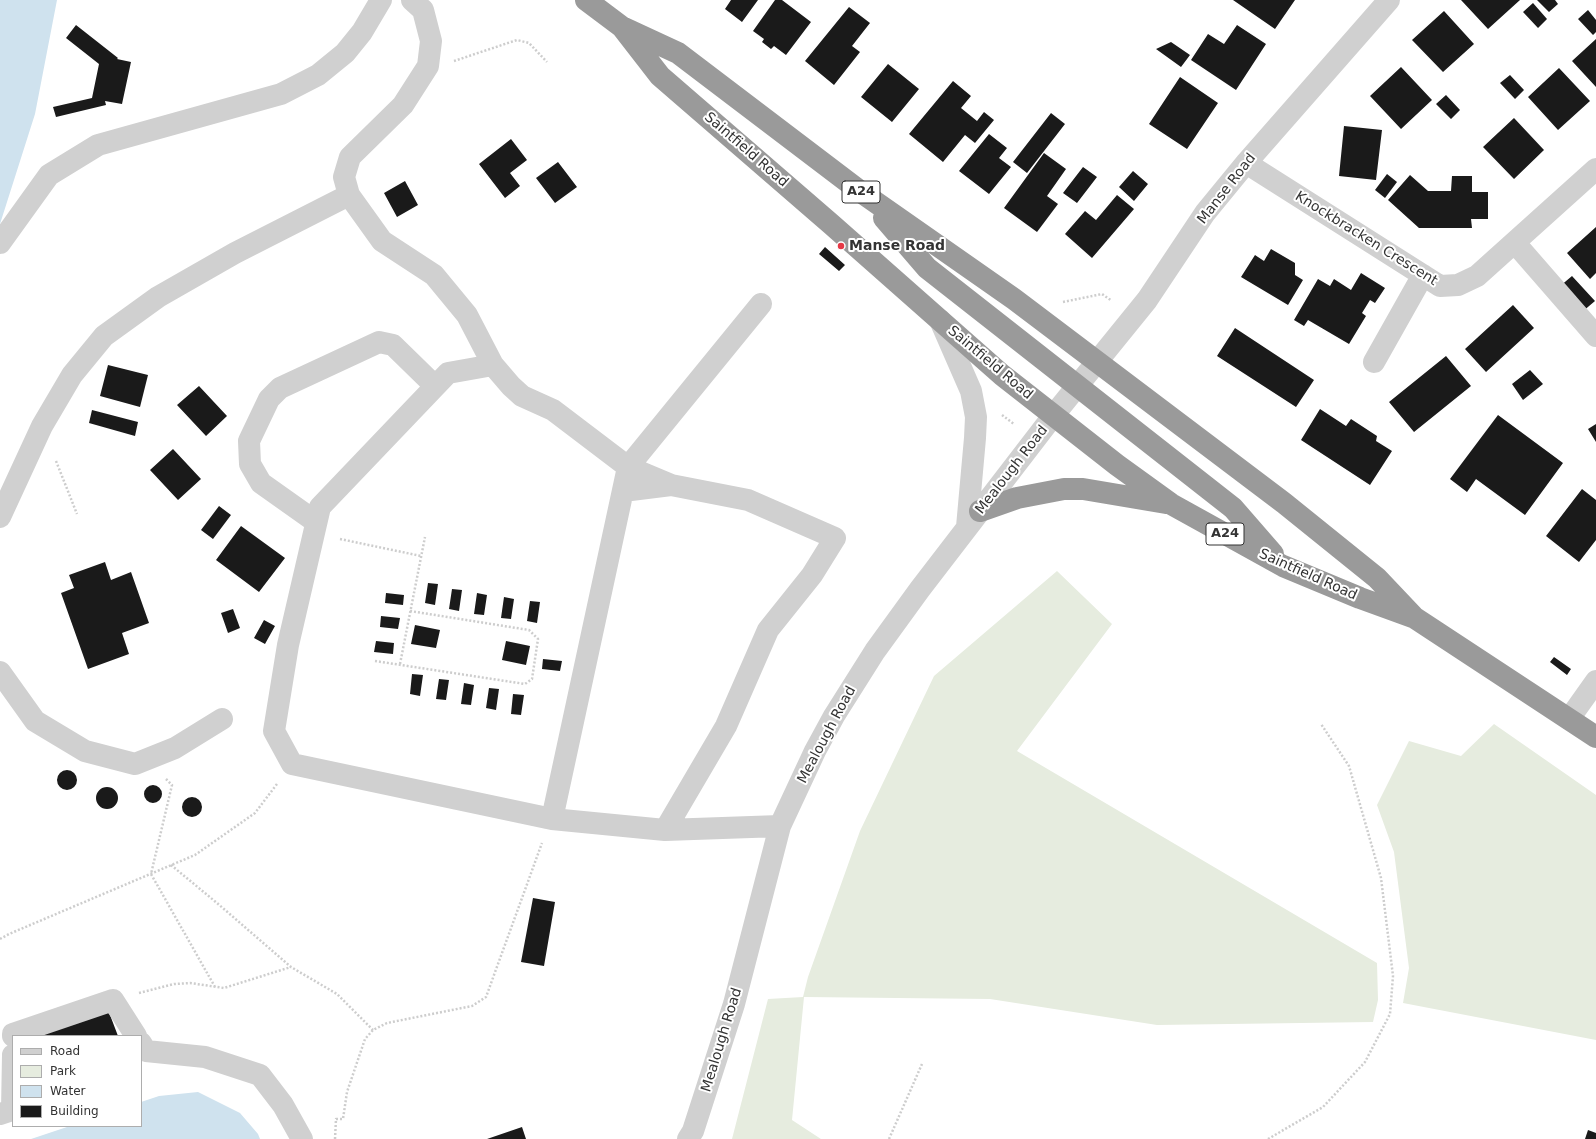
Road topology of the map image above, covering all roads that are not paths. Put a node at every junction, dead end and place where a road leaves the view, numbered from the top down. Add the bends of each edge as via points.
1 (381, 0) edge
2 (412, 0) edge
3 (586, 0) edge
4 (1389, 0) edge
5 (622, 27) junction
6 (1246, 163) junction
7 (1596, 169) edge
8 (860, 192) junction
9 (350, 195) junction
10 (0, 243) edge
11 (1515, 243) junction
12 (1423, 275) junction
13 (760, 304) dead end
14 (940, 320) junction
15 (1596, 336) edge
16 (1096, 362) junction
17 (1374, 362) dead end
18 (493, 365) junction
19 (436, 386) junction
20 (1076, 387) junction
21 (1053, 416) junction
22 (628, 467) junction
23 (671, 485) junction
24 (623, 492) junction
25 (1171, 504) junction
26 (0, 517) edge
27 (973, 519) junction
28 (315, 528) junction
29 (1283, 566) junction
30 (1415, 618) junction
31 (0, 672) edge
32 (1596, 681) edge
33 (1569, 718) junction
34 (222, 719) dead end
35 (1596, 737) edge
36 (552, 819) junction
37 (780, 826) junction
38 (665, 830) junction
39 (13, 1035) edge
40 (135, 1035) edge
41 (142, 1045) edge
42 (12, 1110) edge
43 (0, 1114) edge
44 (302, 1139) edge
45 (688, 1139) edge

1 - 10 street via 362,32 345,53 318,75 281,94 98,145 49,175
2 - 9 street via 423,10 431,41 428,66 403,105 350,157 344,177
3 - 5 highway, Saintfield Road / A24
4 - 6 street, Manse Road
5 - 8 highway, Saintfield Road / A24 via 678,53
5 - 14 highway, Saintfield Road / A24 via 660,76
6 - 12 street, Knockbracken Crescent
6 - 16 street, Manse Road via 1205,213 1147,300
7 - 11 street, Knockbracken Crescent
8 - 16 highway, Saintfield Road / A24 via 1014,299
8 - 20 highway via 927,268
9 - 18 street via 382,241 434,275 467,315
9 - 26 street via 235,253 164,294 104,336 72,375 42,426
11 - 12 street, Knockbracken Crescent via 1477,276 1458,285 1440,286
11 - 15 street
12 - 17 street
13 - 22 street
14 - 21 highway, Saintfield Road / A24
14 - 27 street via 971,391 976,417
16 - 20 street, Manse Road
16 - 30 highway, Saintfield Road / A24 via 1284,503 1378,578
18 - 19 street via 448,373
18 - 22 street via 522,396 552,410
19 - 28 street via 320,507
19 - 28 street via 393,345 379,342 280,388 268,399 250,442 250,464 261,483
20 - 21 street, Mealough Road
20 - 29 highway via 1233,508
21 - 25 highway, Saintfield Road / A24
21 - 27 street, Mealough Road
22 - 23 street
22 - 24 street
23 - 24 street
23 - 38 street via 748,500 835,538 812,575 768,630 726,726
24 - 36 street
25 - 27 highway via 1064,488 1017,498
25 - 29 highway, Saintfield Road / A24
27 - 37 street, Mealough Road via 874,651 815,751
28 - 36 street via 288,645 274,731 292,764
29 - 30 highway, Saintfield Road / A24
30 - 33 highway, Saintfield Road / A24
31 - 34 street via 35,721 85,751 135,764 175,748
32 - 33 street
33 - 35 highway, Saintfield Road / A24
36 - 38 street
37 - 38 street
37 - 45 street, Mealough Road via 734,1004 693,1131
39 - 40 street via 113,1000
41 - 44 street via 146,1051 205,1057 260,1075 283,1105
42 - 43 street

